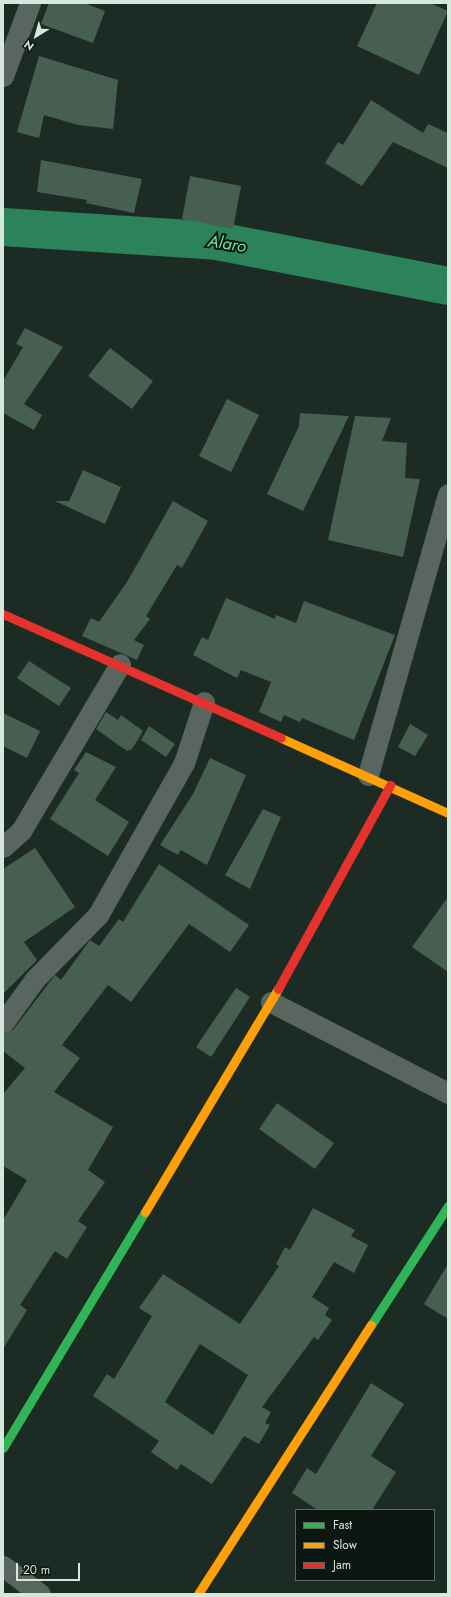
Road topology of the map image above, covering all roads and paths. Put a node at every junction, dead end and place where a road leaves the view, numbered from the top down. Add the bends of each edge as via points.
1 (30, 3) edge
2 (3, 76) edge
3 (448, 494) edge
4 (3, 614) edge
5 (120, 664) junction
6 (204, 702) junction
7 (368, 776) junction
8 (390, 785) junction
9 (448, 813) edge
10 (3, 847) edge
11 (271, 1002) junction
12 (3, 1023) edge
13 (448, 1093) edge
14 (448, 1206) edge
15 (3, 1448) edge
16 (3, 1566) edge
17 (40, 1594) edge
18 (198, 1594) edge

1 - 2 street
3 - 7 street
4 - 5 street
5 - 6 street
5 - 10 street via 25,824
6 - 7 street
6 - 12 street via 184,763 98,915 35,980
7 - 8 street
8 - 9 street
8 - 11 street
11 - 13 street
11 - 15 street
14 - 18 street
16 - 17 street

